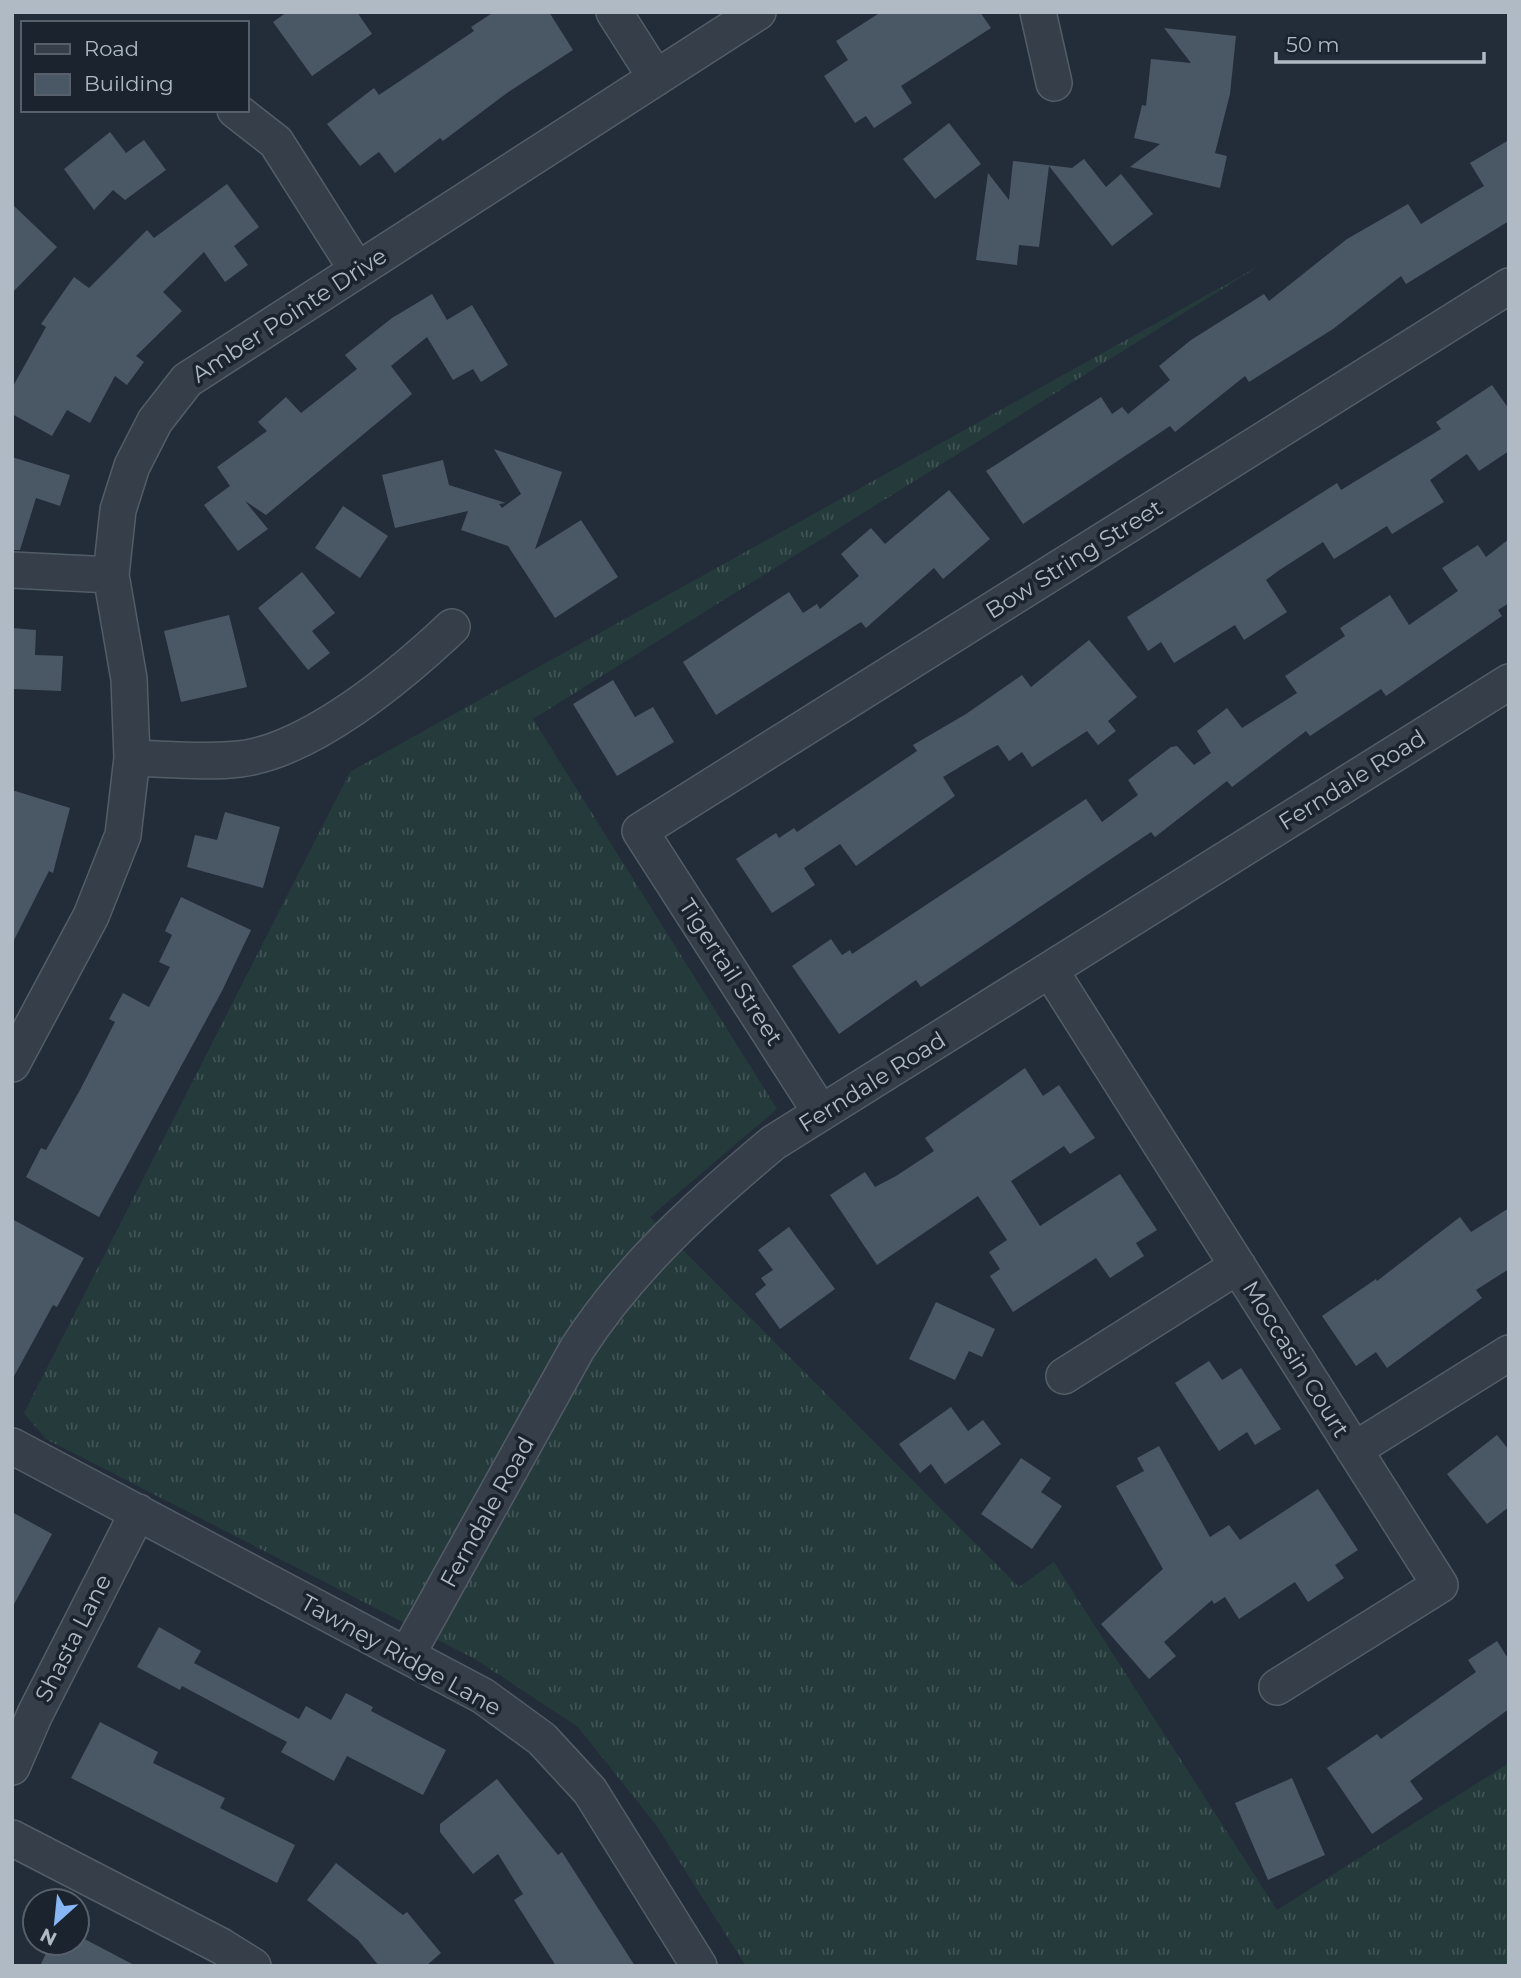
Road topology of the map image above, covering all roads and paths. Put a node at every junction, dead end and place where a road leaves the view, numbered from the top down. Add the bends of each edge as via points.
1 (614, 12) edge
2 (758, 12) edge
3 (1038, 12) edge
4 (656, 78) junction
5 (1054, 83) dead end
6 (238, 112) edge
7 (357, 270) junction
8 (1509, 286) edge
9 (12, 570) edge
10 (111, 576) junction
11 (452, 627) dead end
12 (1509, 682) edge
13 (132, 758) junction
14 (640, 831) joint
15 (1050, 970) junction
16 (12, 1064) edge
17 (821, 1113) junction
18 (1238, 1266) junction
19 (1509, 1353) edge
20 (1064, 1376) dead end
21 (12, 1446) edge
22 (1354, 1450) junction
23 (138, 1512) junction
24 (407, 1656) junction
25 (1277, 1688) dead end
26 (12, 1767) edge
27 (12, 1838) edge
28 (253, 1966) edge
29 (699, 1966) edge

1 - 4 street
2 - 4 street, Amber Pointe Drive
3 - 5 street
4 - 7 street, Amber Pointe Drive
6 - 7 street via 276,142
7 - 10 street, Amber Pointe Drive via 187,380 155,421 132,466 118,510
8 - 14 street, Bow String Street
9 - 10 street
10 - 13 street, Amber Pointe Drive via 129,679
11 - 13 street via 404,672 298,741 241,758
12 - 15 street, Ferndale Road
13 - 16 street, Amber Pointe Drive via 123,835 91,916
14 - 17 street, Tigertail Street
15 - 17 street, Ferndale Road
15 - 18 street, Moccasin Court
17 - 24 street, Ferndale Road via 773,1143 722,1187 639,1266 602,1309
18 - 20 street
18 - 22 street, Moccasin Court
19 - 22 street
21 - 23 street, Tawney Ridge Lane
22 - 25 street, Moccasin Court via 1440,1585
23 - 24 street, Tawney Ridge Lane
23 - 26 street, Shasta Lane
24 - 29 street, Tawney Ridge Lane via 483,1696 542,1739 590,1791
27 - 28 street

